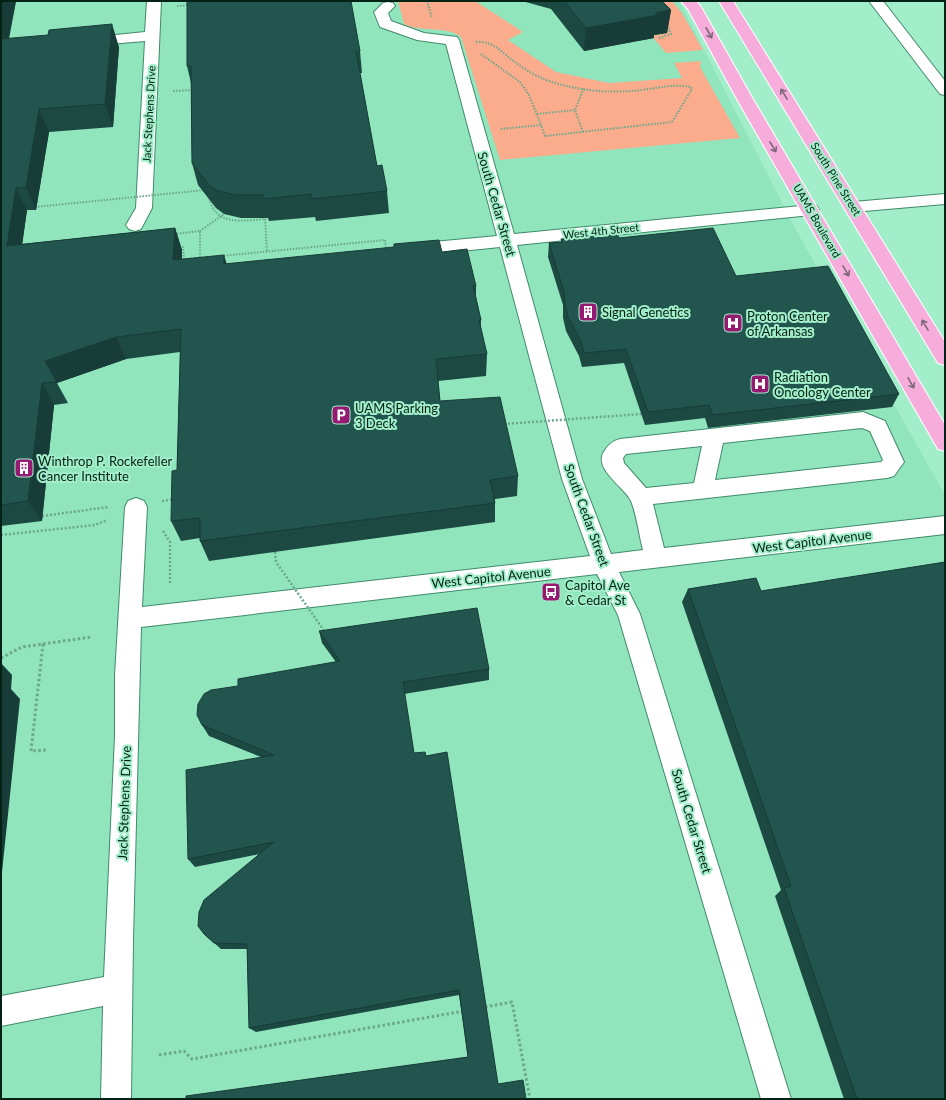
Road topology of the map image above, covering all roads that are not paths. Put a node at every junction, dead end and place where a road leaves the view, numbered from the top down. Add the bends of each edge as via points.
1 (154, 1) edge
2 (688, 1) edge
3 (726, 1) edge
4 (876, 1) edge
5 (388, 4) edge
6 (152, 36) junction
7 (75, 43) edge
8 (945, 91) edge
9 (945, 199) edge
10 (853, 207) junction
11 (811, 210) junction
12 (134, 225) dead end
13 (508, 240) junction
14 (399, 251) edge
15 (942, 349) edge
16 (714, 437) junction
17 (945, 443) edge
18 (703, 490) junction
19 (641, 497) junction
20 (136, 507) dead end
21 (945, 525) edge
22 (656, 559) junction
23 (604, 565) junction
24 (131, 618) junction
25 (119, 989) junction
26 (1, 1011) edge
27 (116, 1099) edge
28 (776, 1099) edge

1 - 6 street, Jack Stephens Drive
2 -> 11 main road, UAMS Boulevard via 694,7 746,102
10 -> 3 main road, South Pine Street
4 - 8 street
5 - 13 street, South Cedar Street via 382,12 385,24 422,37 452,40
6 - 7 street
6 - 12 street, Jack Stephens Drive via 144,208
9 - 10 street
15 -> 10 main road, South Pine Street
11 - 13 street, West 4th Street
11 -> 17 main road, UAMS Boulevard
13 - 14 street, West 4th Street
13 - 23 street, South Cedar Street via 572,479
16 - 18 street
16 - 18 street via 863,420 878,426 894,462 887,470
16 - 19 street via 620,447 612,456 614,466
18 - 19 street
19 - 22 street
20 - 24 street, Jack Stephens Drive
21 - 22 street, West Capitol Avenue
22 - 23 street, West Capitol Avenue
23 - 24 street, West Capitol Avenue
23 - 28 street, South Cedar Street via 629,614
24 - 25 street, Jack Stephens Drive via 127,675
25 - 26 street
25 - 27 street, Jack Stephens Drive

